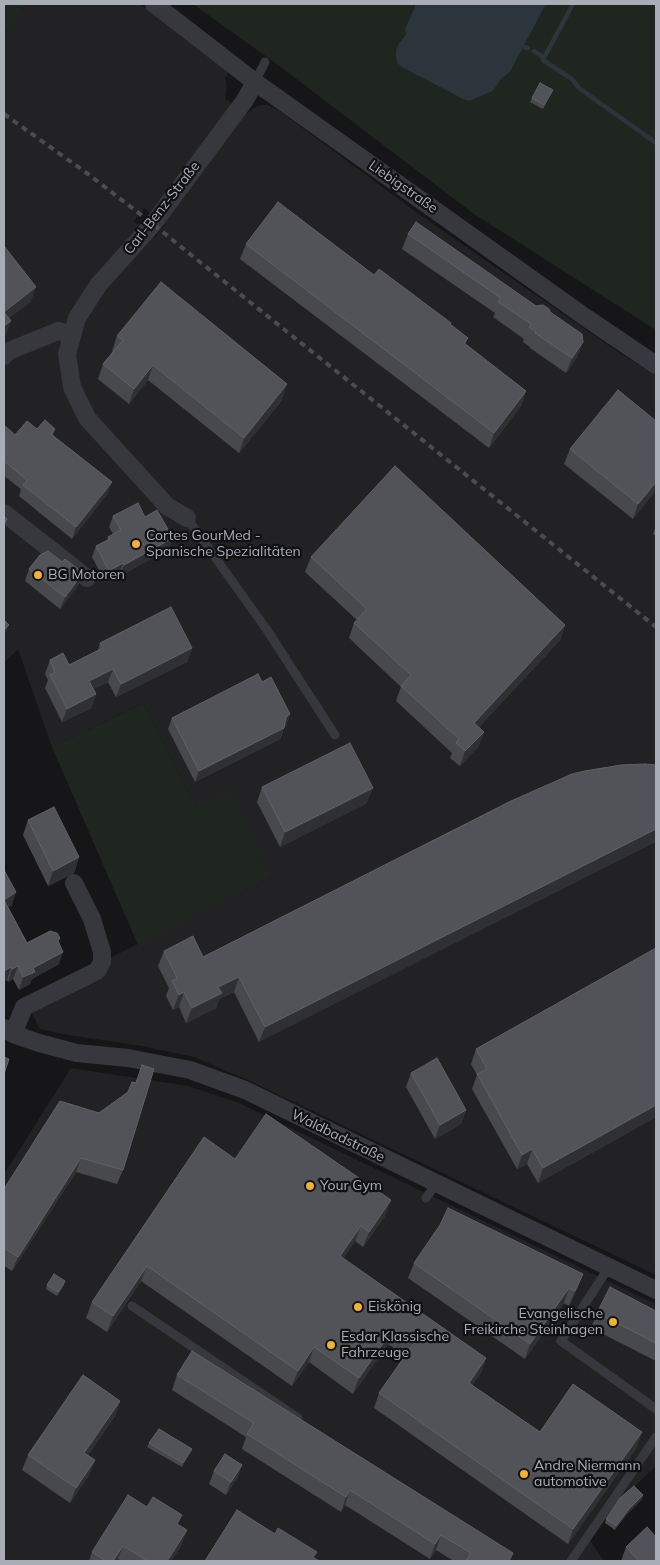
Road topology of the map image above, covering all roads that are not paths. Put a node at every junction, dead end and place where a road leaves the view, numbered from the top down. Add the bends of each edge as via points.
1 (154, 4) edge
2 (265, 62) dead end
3 (255, 82) junction
4 (72, 335) junction
5 (4, 356) edge
6 (656, 365) edge
7 (4, 513) edge
8 (187, 518) joint
9 (87, 578) dead end
10 (335, 735) dead end
11 (74, 883) dead end
12 (8, 1031) edge
13 (609, 1267) junction
14 (656, 1290) edge
15 (132, 1306) edge
16 (656, 1409) edge
17 (303, 1421) edge
18 (656, 1437) edge
19 (571, 1561) edge

1 - 3 street, Liebigstraße
2 - 3 lane
3 - 4 street, Carl-Benz-Straße via 154,224 99,284 77,318
3 - 6 street, Liebigstraße
4 - 5 street via 58,331
4 - 8 street, Carl-Benz-Straße via 68,354 72,387 87,418 168,506
7 - 9 street
8 - 10 lane via 267,630
11 - 12 street via 92,919 102,962 97,972 24,1006
12 - 13 street, Waldbadstraße via 77,1053 128,1058 190,1070 245,1090 431,1191
13 - 14 street, Waldbadstraße
13 - 16 lane via 561,1340
15 - 17 lane
18 - 19 lane

